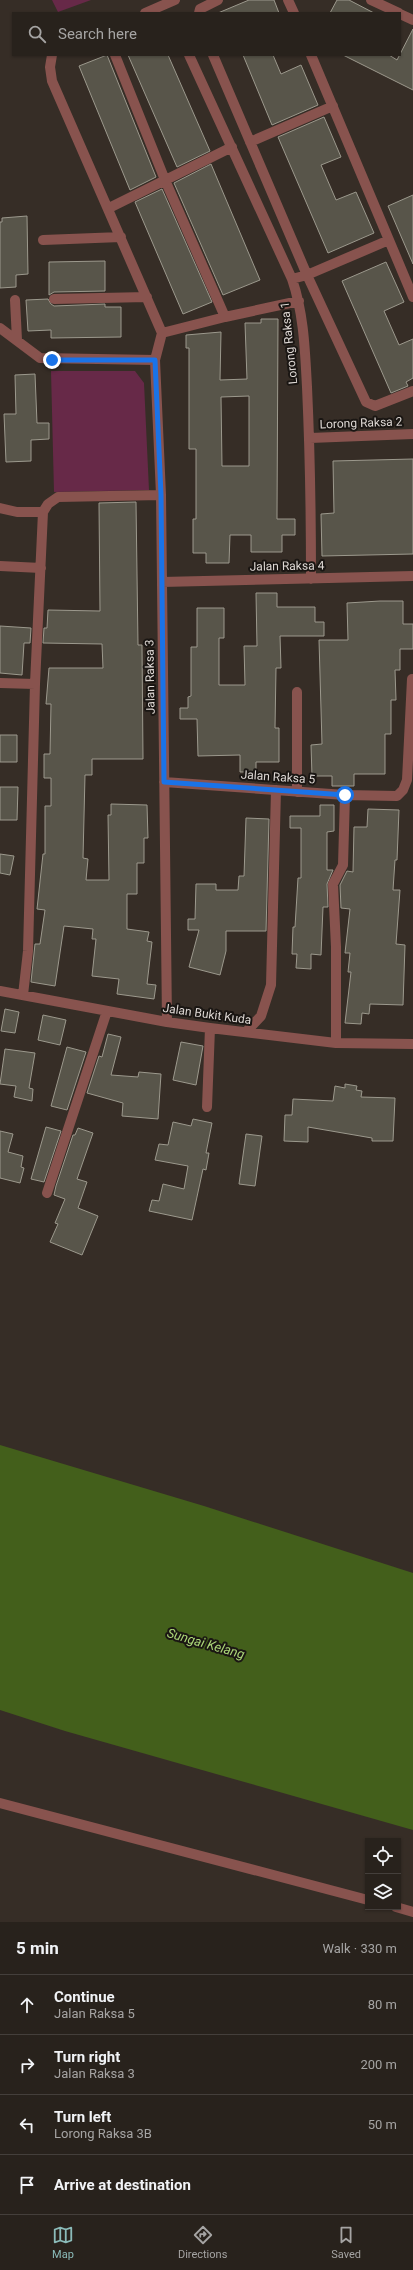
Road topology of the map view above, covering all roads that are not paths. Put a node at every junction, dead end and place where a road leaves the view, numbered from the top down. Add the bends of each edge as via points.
1 (218, 0) edge
2 (288, 0) edge
3 (371, 0) edge
4 (170, 6) edge
5 (149, 12) edge
6 (199, 12) edge
7 (294, 12) edge
8 (397, 12) edge
9 (401, 14) edge
10 (413, 20) edge
11 (52, 56) edge
12 (116, 56) edge
13 (189, 56) edge
14 (213, 56) edge
15 (311, 56) edge
16 (333, 106) junction
17 (250, 142) junction
18 (232, 147) junction
19 (165, 180) junction
20 (109, 208) junction
21 (122, 236) junction
22 (44, 240) dead end
23 (389, 240) junction
24 (307, 275) junction
25 (409, 278) edge
26 (292, 280) junction
27 (148, 297) junction
28 (413, 297) edge
29 (54, 299) dead end
30 (15, 300) dead end
31 (299, 301) junction
32 (225, 316) junction
33 (0, 328) edge
34 (162, 333) junction
35 (17, 340) junction
36 (155, 360) junction
37 (413, 391) edge
38 (413, 434) edge
39 (310, 438) junction
40 (161, 495) junction
41 (0, 508) edge
42 (44, 512) junction
43 (0, 566) edge
44 (41, 568) junction
45 (413, 576) edge
46 (311, 579) junction
47 (162, 582) junction
48 (412, 679) dead end
49 (0, 684) edge
50 (35, 684) junction
51 (297, 692) dead end
52 (413, 701) edge
53 (164, 782) junction
54 (276, 790) junction
55 (297, 792) junction
56 (345, 795) junction
57 (0, 991) edge
58 (23, 995) junction
59 (107, 1011) junction
60 (167, 1022) junction
61 (210, 1028) junction
62 (246, 1032) junction
63 (336, 1043) junction
64 (413, 1044) edge
65 (207, 1107) dead end
66 (47, 1193) dead end
67 (0, 1803) edge
68 (365, 1899) edge
69 (401, 1908) edge
70 (413, 1912) edge

1 - 6 street via 200,9
2 - 7 street
3 - 8 street
4 - 5 street
9 - 10 street
11 - 20 street via 52,81
12 - 19 street
13 - 18 street, Lorong Raksa 1
14 - 17 street
15 - 16 street
16 - 17 street
16 - 23 street
17 - 24 street
18 - 19 street
18 - 26 street, Lorong Raksa 1
19 - 20 street
19 - 32 street
20 - 21 street
21 - 22 street
21 - 27 street
23 - 24 street
23 - 25 street
24 - 26 street
24 - 37 street via 366,402 375,406
25 - 28 street
26 - 31 street, Lorong Raksa 1
27 - 29 street
27 - 34 street
30 - 35 street
31 - 32 street
31 - 39 street, Lorong Raksa 1
32 - 34 street
33 - 35 street
34 - 36 street, Jalan Raksa 3
35 - 36 street via 40,358 52,360
36 - 40 street, Jalan Raksa 3
38 - 39 street, Lorong Raksa 2
39 - 46 street, Lorong Raksa 1
40 - 42 street via 58,497 48,504
40 - 47 street, Jalan Raksa 3
41 - 42 street via 17,512
42 - 44 street
43 - 44 street
44 - 50 street
45 - 46 street, Jalan Raksa 4
46 - 47 street, Jalan Raksa 4
47 - 53 street, Jalan Raksa 3
48 - 52 street
49 - 50 street
50 - 58 street via 28,951
51 - 55 street
52 - 56 street, Jalan Raksa 5 via 407,780 403,790 397,796 390,797
53 - 54 street, Jalan Raksa 5
53 - 60 street, Jalan Raksa 3
54 - 55 street, Jalan Raksa 5
54 - 62 street via 271,985 260,1016
55 - 56 street, Jalan Raksa 5
56 - 63 street via 343,865 333,884
57 - 58 street, Jalan Bukit Kuda
58 - 59 street, Jalan Bukit Kuda
59 - 60 street, Jalan Bukit Kuda
59 - 66 street
60 - 61 street, Jalan Bukit Kuda
61 - 62 street, Jalan Bukit Kuda
61 - 65 street
62 - 63 street, Jalan Bukit Kuda
63 - 64 street, Jalan Bukit Kuda
67 - 68 street
69 - 70 street

